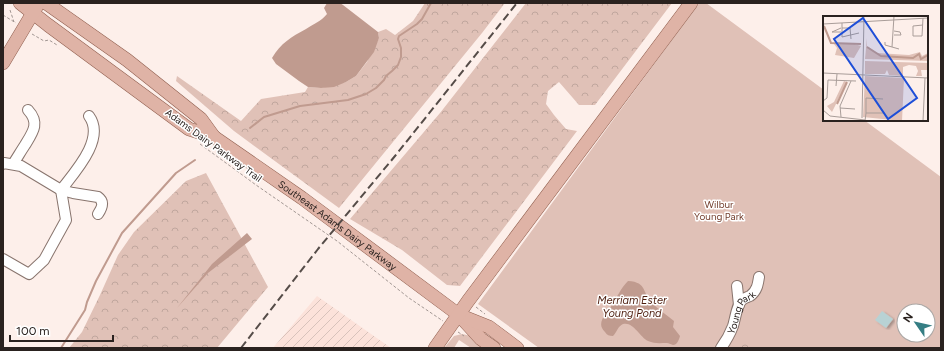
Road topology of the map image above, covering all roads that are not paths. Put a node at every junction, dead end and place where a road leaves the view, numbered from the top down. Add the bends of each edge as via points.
1 (46, 3) edge
2 (691, 3) edge
3 (15, 6) edge
4 (36, 8) edge
5 (3, 63) edge
6 (28, 110) dead end
7 (90, 116) dead end
8 (214, 137) junction
9 (8, 164) edge
10 (61, 190) junction
11 (98, 214) dead end
12 (3, 259) edge
13 (759, 277) dead end
14 (738, 286) dead end
15 (739, 305) junction
16 (459, 315) junction
17 (435, 348) edge
18 (494, 348) edge
19 (517, 348) edge
20 (721, 348) edge

1 - 8 main road, Southeast Adams Dairy Parkway via 127,60 195,114
2 - 16 main road
3 - 4 main road, Southeast Adams Dairy Parkway
4 - 5 main road
4 - 8 main road, Southeast Adams Dairy Parkway via 47,24 189,128
6 - 9 street via 33,116 34,130
7 - 10 street via 94,127 91,146
8 - 16 main road, Southeast Adams Dairy Parkway via 302,198
9 - 10 street via 21,166
10 - 11 street via 98,197 103,202
10 - 12 street via 66,220 44,260 28,274
13 - 15 street, Young Park via 754,293 742,300
14 - 15 street
15 - 20 street, Young Park via 732,328
16 - 17 main road
16 - 18 main road, Southeast Adams Dairy Parkway via 481,339
16 - 19 main road, Southeast Adams Dairy Parkway via 489,327

